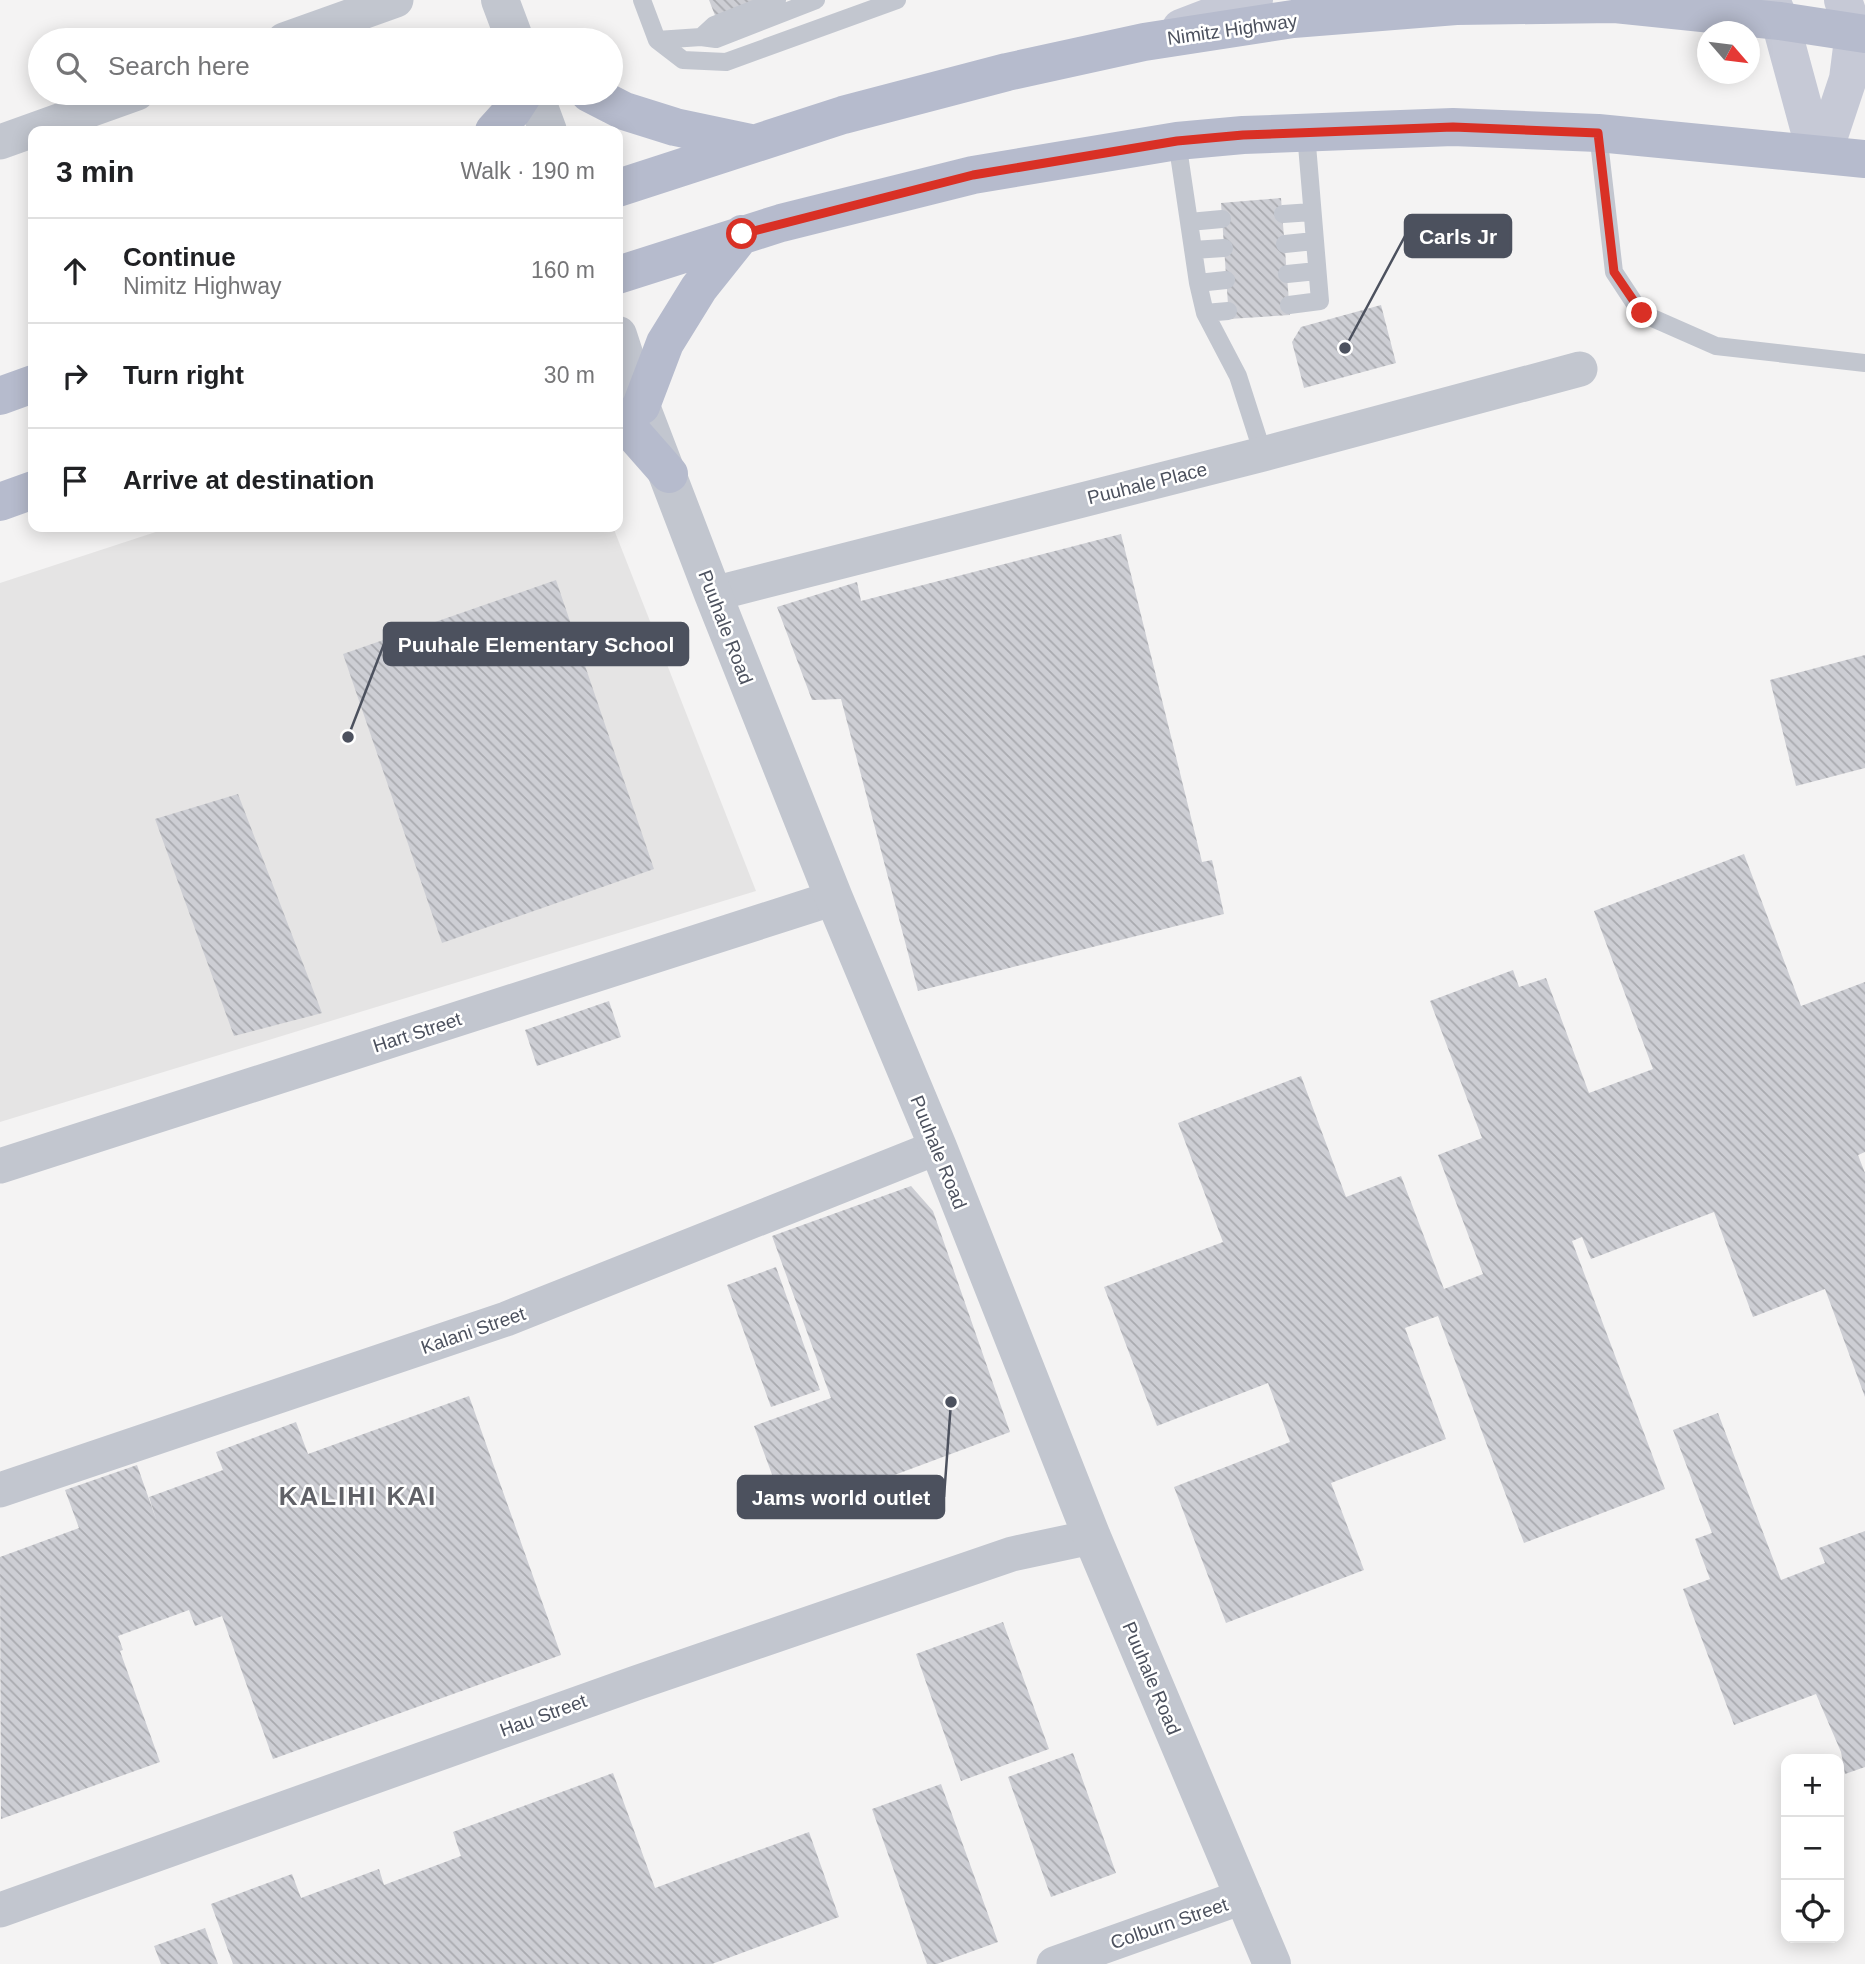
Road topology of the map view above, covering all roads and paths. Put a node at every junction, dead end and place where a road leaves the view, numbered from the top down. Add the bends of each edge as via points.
1 (396, 0) edge
2 (500, 0) edge
3 (642, 0) edge
4 (777, 0) edge
5 (816, 0) edge
6 (897, 0) edge
7 (1254, 0) edge
8 (1776, 11) edge
9 (1854, 22) edge
10 (318, 28) edge
11 (510, 28) edge
12 (701, 37) junction
13 (657, 40) junction
14 (1144, 42) junction
15 (103, 105) edge
16 (516, 105) edge
17 (538, 105) edge
18 (612, 105) edge
19 (45, 126) edge
20 (499, 126) edge
21 (546, 126) edge
22 (28, 132) edge
23 (1306, 133) junction
24 (1598, 133) junction
25 (1177, 141) junction
26 (0, 142) edge
27 (753, 144) junction
28 (1816, 154) junction
29 (1865, 159) edge
30 (623, 186) edge
31 (1312, 212) junction
32 (1283, 214) dead end
33 (1222, 219) dead end
34 (1189, 222) junction
35 (742, 234) junction
36 (1314, 241) junction
37 (1285, 244) dead end
38 (1224, 248) dead end
39 (1193, 250) junction
40 (1317, 271) junction
41 (623, 273) edge
42 (1287, 274) dead end
43 (1226, 280) dead end
44 (1198, 283) junction
45 (1289, 304) dead end
46 (1228, 311) dead end
47 (1206, 313) junction
48 (1865, 363) edge
49 (623, 367) edge
50 (1580, 369) dead end
51 (28, 386) edge
52 (0, 396) edge
53 (630, 411) edge
54 (1263, 454) junction
55 (28, 492) edge
56 (0, 502) edge
57 (713, 594) junction
58 (834, 898) junction
59 (938, 1147) junction
60 (0, 1166) edge
61 (0, 1490) edge
62 (1091, 1537) junction
63 (1245, 1896) junction
64 (0, 1910) edge
65 (1054, 1964) edge
66 (1272, 1964) edge

1 - 10 street
2 - 11 street
3 - 13 lane
4 - 12 lane via 714,25
5 - 12 lane via 716,39
6 - 13 lane via 726,62 683,60
7 - 14 main road
8 - 9 main road, Nimitz Highway
8 - 14 main road, Nimitz Highway via 1615,4 1456,6 1293,19
8 - 28 main road
9 - 28 main road via 1849,79 1830,133
12 - 13 lane
14 - 27 main road, Nimitz Highway via 995,75
15 - 19 street
16 - 20 main road
17 - 21 street
18 - 27 main road via 675,127
22 - 26 street
23 - 24 main road via 1453,127
23 - 25 main road
23 - 31 lane
24 - 28 main road
24 - 48 lane via 1614,272 1642,313 1716,346
25 - 34 lane
25 - 35 main road via 973,175
27 - 30 main road, Nimitz Highway
28 - 29 main road
31 - 32 lane
31 - 36 lane
33 - 34 lane
34 - 39 lane
35 - 41 main road
35 - 53 main road via 699,288 664,343
36 - 37 lane
36 - 40 lane
38 - 39 lane
39 - 44 lane
40 - 42 lane
40 - 45 lane via 1320,301
43 - 44 lane
44 - 47 lane
46 - 47 lane
47 - 54 lane via 1238,376
49 - 53 street, Puuhale Road
50 - 54 street, Puuhale Place
51 - 52 main road
53 - 57 street, Puuhale Road via 669,474
54 - 57 street, Puuhale Place
55 - 56 main road
57 - 58 street, Puuhale Road
58 - 59 street, Puuhale Road
58 - 60 street, Hart Street
59 - 61 street, Kalani Street via 506,1319
59 - 62 street, Puuhale Road
62 - 63 street, Puuhale Road
62 - 64 street, Hau Street via 1012,1554 622,1687
63 - 65 street, Colburn Street
63 - 66 street, Puuhale Road

